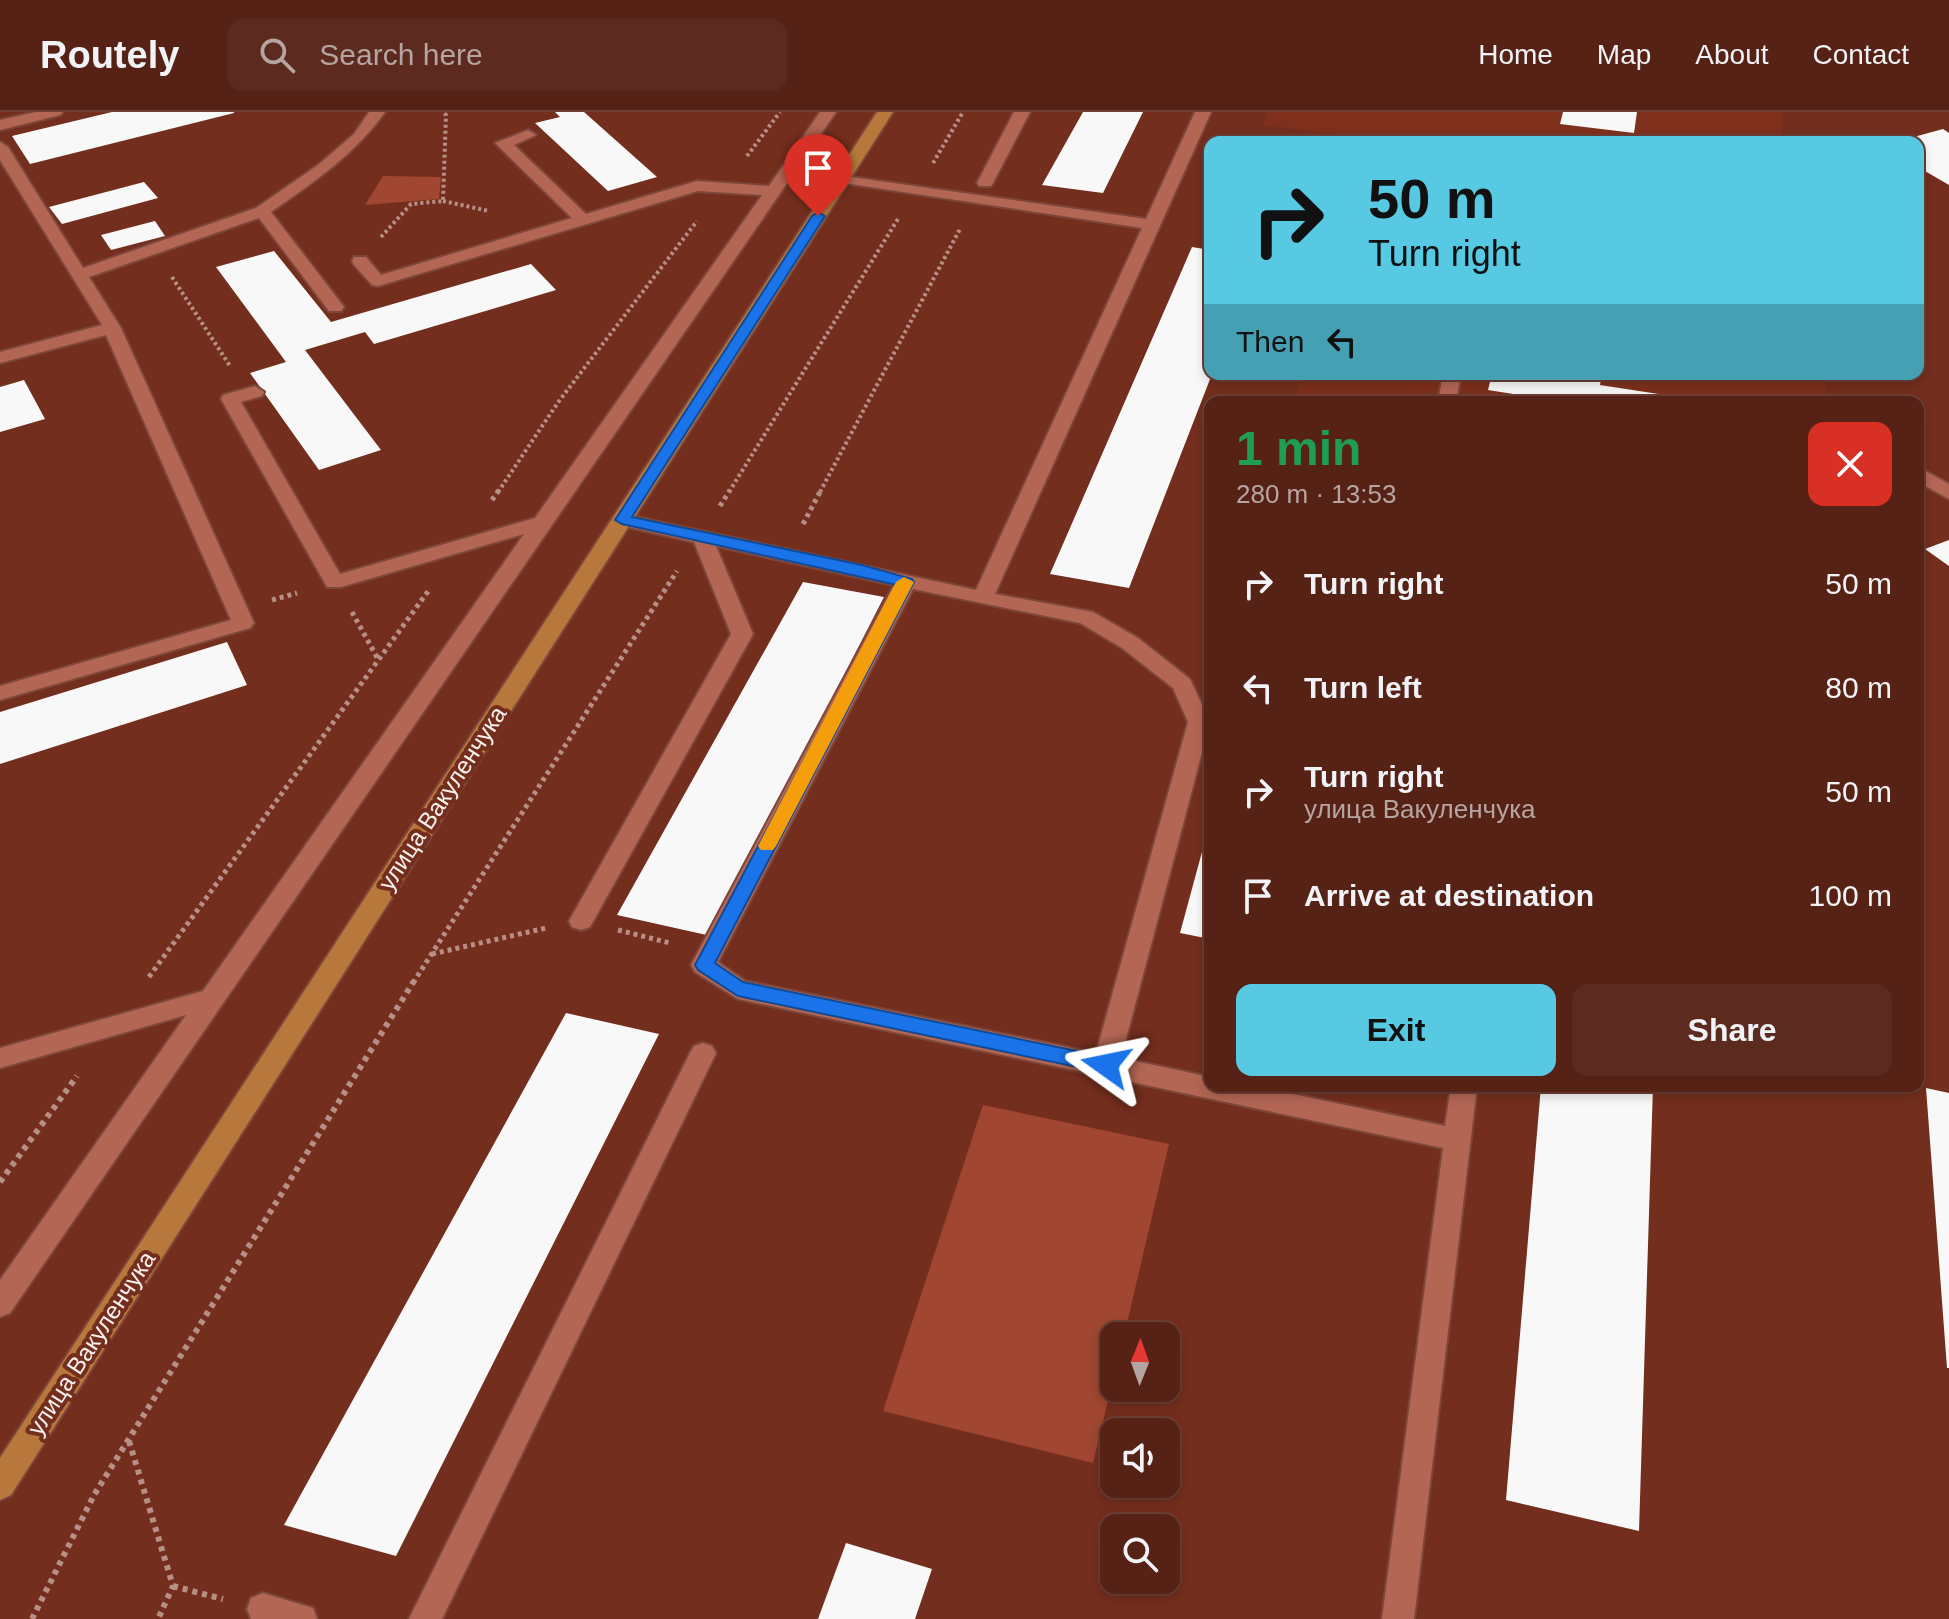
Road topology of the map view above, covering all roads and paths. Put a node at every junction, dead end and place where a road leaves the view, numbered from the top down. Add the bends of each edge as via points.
1 (55, 112) edge
2 (377, 112) edge
3 (443, 112) edge
4 (780, 112) edge
5 (828, 112) edge
6 (885, 112) edge
7 (963, 112) edge
8 (1022, 112) edge
9 (1203, 112) edge
10 (0, 125) edge
11 (528, 135) dead end
12 (0, 147) edge
13 (843, 178) junction
14 (722, 189) junction
15 (917, 189) junction
16 (981, 190) junction
17 (773, 191) junction
18 (443, 201) junction
19 (474, 208) dead end
20 (262, 211) junction
21 (582, 219) junction
22 (1153, 225) junction
23 (152, 248) junction
24 (360, 261) joint
25 (81, 274) junction
26 (335, 307) dead end
27 (112, 328) junction
28 (0, 358) edge
29 (252, 392) joint
30 (1924, 477) edge
31 (1949, 493) edge
32 (622, 520) junction
33 (543, 522) junction
34 (701, 535) junction
35 (460, 548) junction
36 (787, 554) junction
37 (906, 582) junction
38 (983, 598) junction
39 (0, 693) edge
40 (581, 921) junction
41 (710, 953) junction
42 (432, 954) junction
43 (212, 998) junction
44 (114, 1025) junction
45 (703, 1053) dead end
46 (0, 1058) edge
47 (1106, 1065) junction
48 (1204, 1086) edge
49 (1233, 1092) edge
50 (1463, 1092) edge
51 (1458, 1140) junction
52 (0, 1182) edge
53 (0, 1304) edge
54 (129, 1440) junction
55 (0, 1485) edge
56 (263, 1609) dead end
57 (32, 1619) edge
58 (158, 1619) edge
59 (301, 1619) edge
60 (425, 1619) edge
61 (1398, 1619) edge

1 - 10 lane
2 - 20 lane via 359,137 324,168
3 - 18 path
4 - 14 path
5 - 17 lane
6 - 13 main road, улица Вакуленчука
7 - 15 path
8 - 16 lane
9 - 22 lane
11 - 21 lane via 503,143
12 - 25 lane via 16,186
13 - 15 lane
13 - 32 main road, улица Вакуленчука
14 - 17 lane
14 - 21 lane via 697,186
14 - 35 path via 559,401
15 - 16 lane
15 - 34 path
16 - 22 lane
16 - 36 path
17 - 33 lane
18 - 19 path
18 - 24 path via 411,204
20 - 23 lane
20 - 26 lane
21 - 24 lane via 378,281
22 - 38 lane
23 - 25 lane
23 - 29 path
25 - 27 lane
27 - 28 lane
27 - 39 lane via 243,623
29 - 35 lane via 230,399 334,582
30 - 31 lane
32 - 34 lane
32 - 55 main road, улица Вакуленчука
33 - 35 lane
33 - 43 lane
34 - 36 lane
34 - 40 lane via 742,634
34 - 42 path
35 - 44 path
36 - 37 lane
37 - 38 lane
37 - 41 lane
38 - 47 lane via 1086,617 1182,684 1199,722
40 - 41 path
40 - 42 path
41 - 47 lane via 704,965 738,989
42 - 54 path
43 - 44 lane
43 - 53 lane
44 - 46 lane
44 - 52 path
45 - 60 lane
47 - 48 lane
49 - 51 lane
50 - 51 lane
51 - 61 lane
54 - 57 path via 94,1495
54 - 58 path via 173,1586
56 - 59 lane

